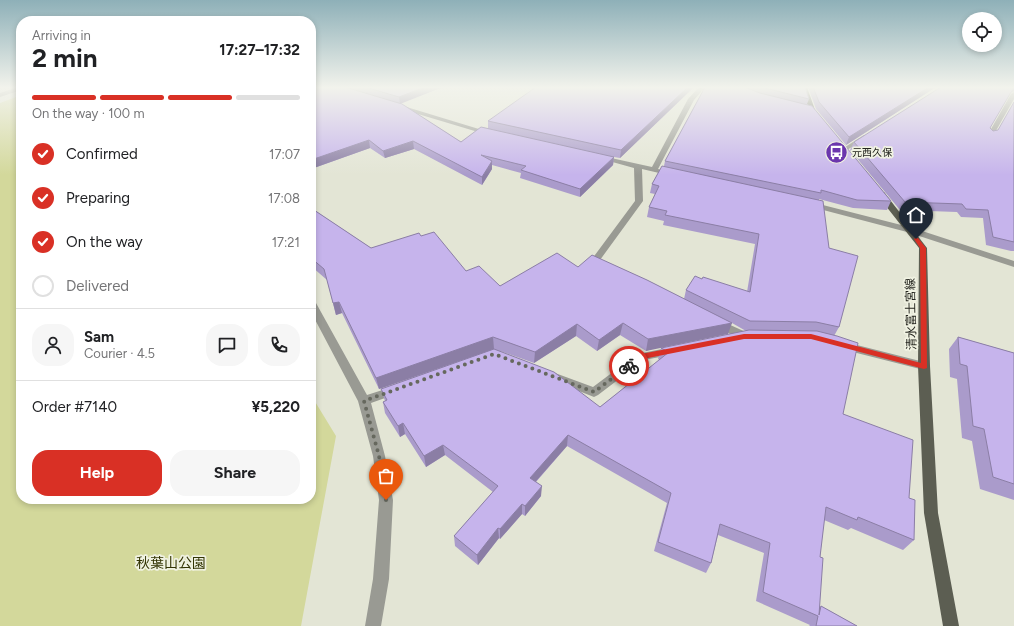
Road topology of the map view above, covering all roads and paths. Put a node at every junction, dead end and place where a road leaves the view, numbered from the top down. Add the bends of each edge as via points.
1 (432, 116) edge
2 (683, 116) edge
3 (816, 116) edge
4 (1001, 116) edge
5 (826, 127) edge
6 (871, 133) edge
7 (501, 136) edge
8 (990, 136) edge
9 (845, 149) edge
10 (592, 156) edge
11 (638, 166) junction
12 (654, 170) junction
13 (677, 175) edge
14 (875, 186) edge
15 (799, 202) edge
16 (910, 230) junction
17 (1014, 264) edge
18 (609, 268) edge
19 (316, 312) edge
20 (708, 318) edge
21 (744, 336) junction
22 (758, 336) edge
23 (729, 339) edge
24 (833, 343) edge
25 (685, 348) edge
26 (924, 366) junction
27 (544, 373) edge
28 (408, 386) edge
29 (364, 401) junction
30 (373, 626) edge
31 (951, 626) edge

1 - 7 street
2 - 12 street
3 - 5 main road
4 - 8 street
6 - 9 street
10 - 11 street
11 - 12 street
11 - 18 street via 639,202 595,261
12 - 13 street
14 - 16 main road, 清水富士宮線
15 - 16 street
16 - 17 street
16 - 26 main road, 清水富士宮線 via 923,248
19 - 29 street
20 - 21 street
21 - 22 street
21 - 23 street
24 - 26 street
25 - 27 street via 641,357 594,392
26 - 31 main road, 清水富士宮線 via 931,513
28 - 29 street
29 - 30 street via 379,456 386,500 381,579

